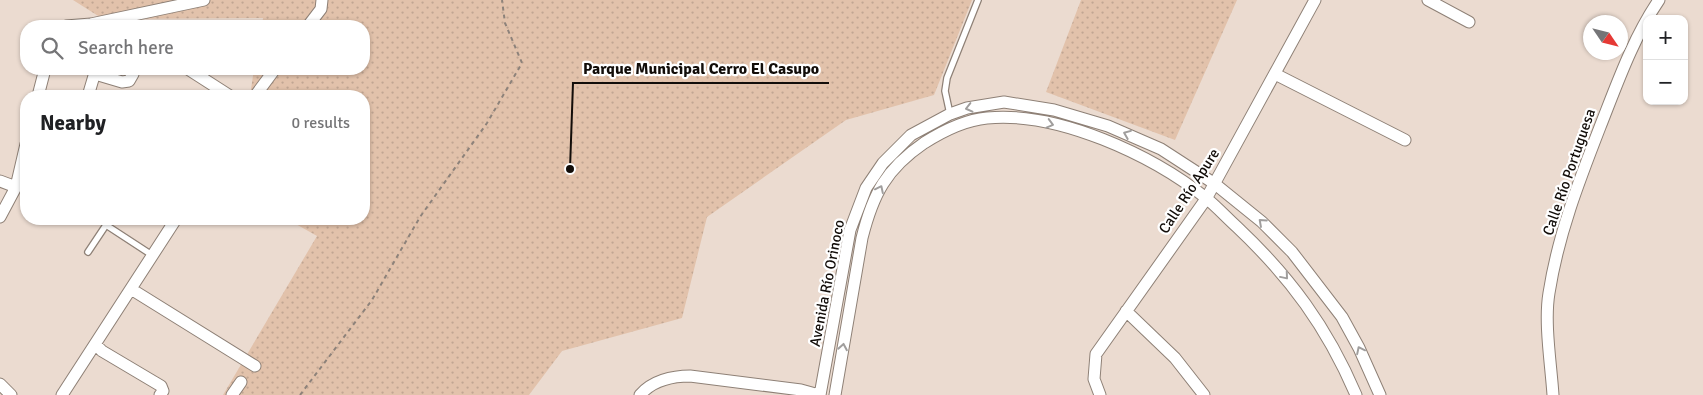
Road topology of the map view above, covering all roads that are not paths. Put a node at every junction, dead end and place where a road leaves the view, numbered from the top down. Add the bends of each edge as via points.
1 (204, 0) edge
2 (322, 0) edge
3 (978, 0) edge
4 (1315, 0) edge
5 (1428, 0) edge
6 (1659, 0) edge
7 (136, 14) junction
8 (111, 20) edge
9 (136, 20) edge
10 (313, 20) edge
11 (1469, 22) dead end
12 (1275, 74) junction
13 (43, 75) edge
14 (95, 75) edge
15 (105, 75) edge
16 (132, 75) edge
17 (197, 75) edge
18 (271, 75) edge
19 (40, 90) edge
20 (90, 90) edge
21 (221, 90) edge
22 (259, 90) edge
23 (1024, 104) junction
24 (950, 114) junction
25 (1022, 118) junction
26 (1405, 140) dead end
27 (20, 170) edge
28 (0, 181) edge
29 (1215, 184) junction
30 (16, 187) junction
31 (1206, 199) junction
32 (856, 213) junction
33 (0, 217) edge
34 (867, 217) junction
35 (106, 225) joint
36 (172, 225) edge
37 (88, 252) dead end
38 (152, 255) junction
39 (131, 289) junction
40 (1126, 311) junction
41 (95, 344) junction
42 (255, 366) dead end
43 (241, 382) dead end
44 (0, 384) edge
45 (11, 395) edge
46 (62, 395) edge
47 (160, 395) edge
48 (232, 395) edge
49 (640, 395) edge
50 (820, 395) edge
51 (835, 395) edge
52 (1100, 395) edge
53 (1204, 395) edge
54 (1356, 395) edge
55 (1380, 395) edge
56 (1553, 395) edge

1 - 7 street
2 - 10 street via 321,9
3 - 24 lane via 947,78 944,91
4 - 12 street, Calle Río Apure
5 - 11 street
6 - 56 street, Calle Río Portuguesa via 1646,18 1613,94 1562,229 1548,295
7 - 8 street
7 - 9 street
12 - 26 street
12 - 29 street, Calle Río Apure
13 - 19 street
14 - 20 street
15 - 16 street via 122,82 129,81
17 - 21 street
18 - 22 street
23 -> 24 street, Avenida Río Orinoco via 986,104
23 - 25 street
29 -> 23 street, Avenida Río Orinoco via 1161,149 1134,137 1082,118
24 - 32 street, Avenida Río Orinoco via 911,135 894,151 866,188
25 -> 31 street, Avenida Río Orinoco via 1097,137 1160,166
34 -> 25 street, Avenida Río Orinoco via 888,175 930,139 964,123 986,118
27 - 30 street
28 - 30 street
29 - 31 street, Calle Río Apure
55 -> 29 street, Avenida Río Orinoco via 1342,317 1292,252 1262,222
30 - 33 street
31 - 40 street, Calle Río Apure
31 -> 54 street, Avenida Río Orinoco via 1249,238 1315,316
32 - 34 street
32 - 50 street, Avenida Río Orinoco via 850,230
51 -> 34 street, Avenida Río Orinoco
35 - 37 lane
35 - 38 lane
36 - 38 street
38 - 39 street
39 - 41 street
39 - 42 street
40 - 52 street, Calle Río Apure via 1096,354 1094,379
40 - 53 street via 1175,358
41 - 46 street
41 - 47 street via 160,386 163,391
43 - 48 street
44 - 45 street
49 - 50 street via 660,381 676,376

